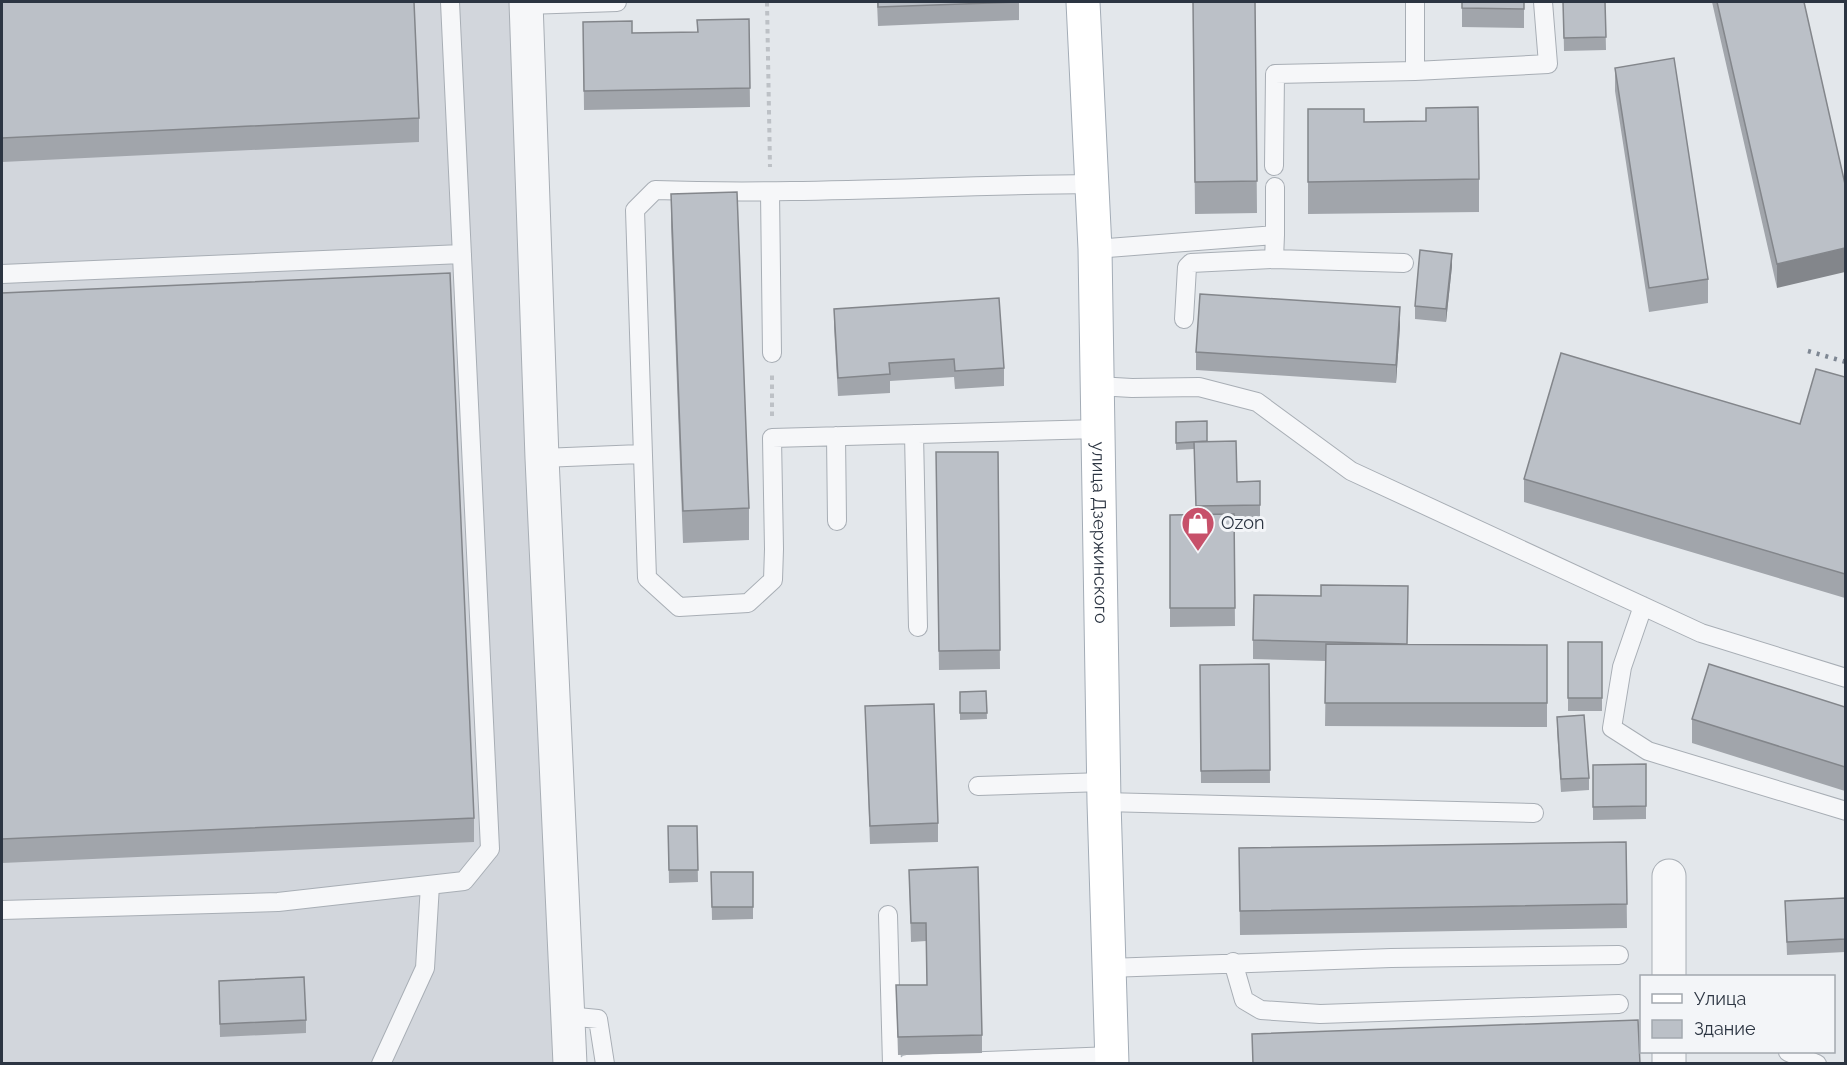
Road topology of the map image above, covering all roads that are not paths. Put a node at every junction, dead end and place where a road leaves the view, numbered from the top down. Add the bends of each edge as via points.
1 (450, 2) edge
2 (617, 2) edge
3 (1083, 2) edge
4 (1415, 2) edge
5 (1543, 2) edge
6 (526, 4) edge
7 (1415, 71) junction
8 (1274, 166) dead end
9 (1092, 184) junction
10 (1275, 187) dead end
11 (770, 192) junction
12 (1275, 235) junction
13 (1095, 249) junction
14 (462, 254) junction
15 (1274, 259) junction
16 (1404, 263) dead end
17 (2, 274) edge
18 (1184, 319) dead end
19 (772, 353) road end
20 (1097, 386) junction
21 (1098, 429) junction
22 (914, 434) junction
23 (836, 436) junction
24 (641, 454) junction
25 (542, 458) junction
26 (837, 520) dead end
27 (1643, 606) junction
28 (918, 627) dead end
29 (1845, 678) edge
30 (978, 786) dead end
31 (1104, 792) junction
32 (1845, 811) edge
33 (1534, 813) dead end
34 (1669, 876) dead end
35 (430, 885) junction
36 (2, 910) edge
37 (888, 915) dead end
38 (1619, 955) dead end
39 (1233, 962) junction
40 (1108, 968) junction
41 (1669, 975) edge
42 (1619, 1004) dead end
43 (567, 1016) junction
44 (1790, 1053) edge
45 (1112, 1060) edge
46 (1026, 1061) edge
47 (381, 1064) edge
48 (570, 1064) edge
49 (605, 1064) edge
50 (892, 1064) edge
51 (907, 1064) edge
52 (1817, 1064) edge

1 - 14 lane
2 - 6 lane
3 - 9 main road, улица Дзержинского
4 - 7 lane
5 - 7 lane via 1548,64
6 - 25 street
7 - 8 lane via 1275,74
9 - 11 lane
9 - 13 main road, улица Дзержинского
10 - 12 lane
11 - 19 lane
11 - 24 lane via 655,190 635,210
12 - 13 lane
12 - 15 lane
13 - 20 main road, улица Дзержинского
14 - 17 lane
14 - 35 lane via 490,849 464,881
15 - 16 lane
15 - 18 lane via 1191,263 1187,267
20 - 21 main road, улица Дзержинского
20 - 27 lane via 1199,387 1257,402 1352,471
21 - 22 lane
21 - 31 main road, улица Дзержинского
22 - 23 lane
22 - 28 lane
23 - 24 lane via 772,438 772,580 748,603 679,607 647,578
23 - 26 lane
24 - 25 lane
25 - 43 street
27 - 29 lane via 1701,633
27 - 32 lane via 1622,667 1612,728 1648,751
30 - 31 lane
31 - 33 lane
31 - 40 main road, улица Дзержинского
34 - 41 street
35 - 36 lane via 278,902
35 - 47 lane via 425,968
37 - 50 lane
38 - 39 lane
39 - 40 lane
39 - 42 lane via 1244,1000 1261,1010 1320,1014
40 - 45 main road, улица Дзержинского
43 - 48 street
43 - 49 lane via 598,1019
44 - 52 lane
45 - 46 lane
46 - 51 lane

